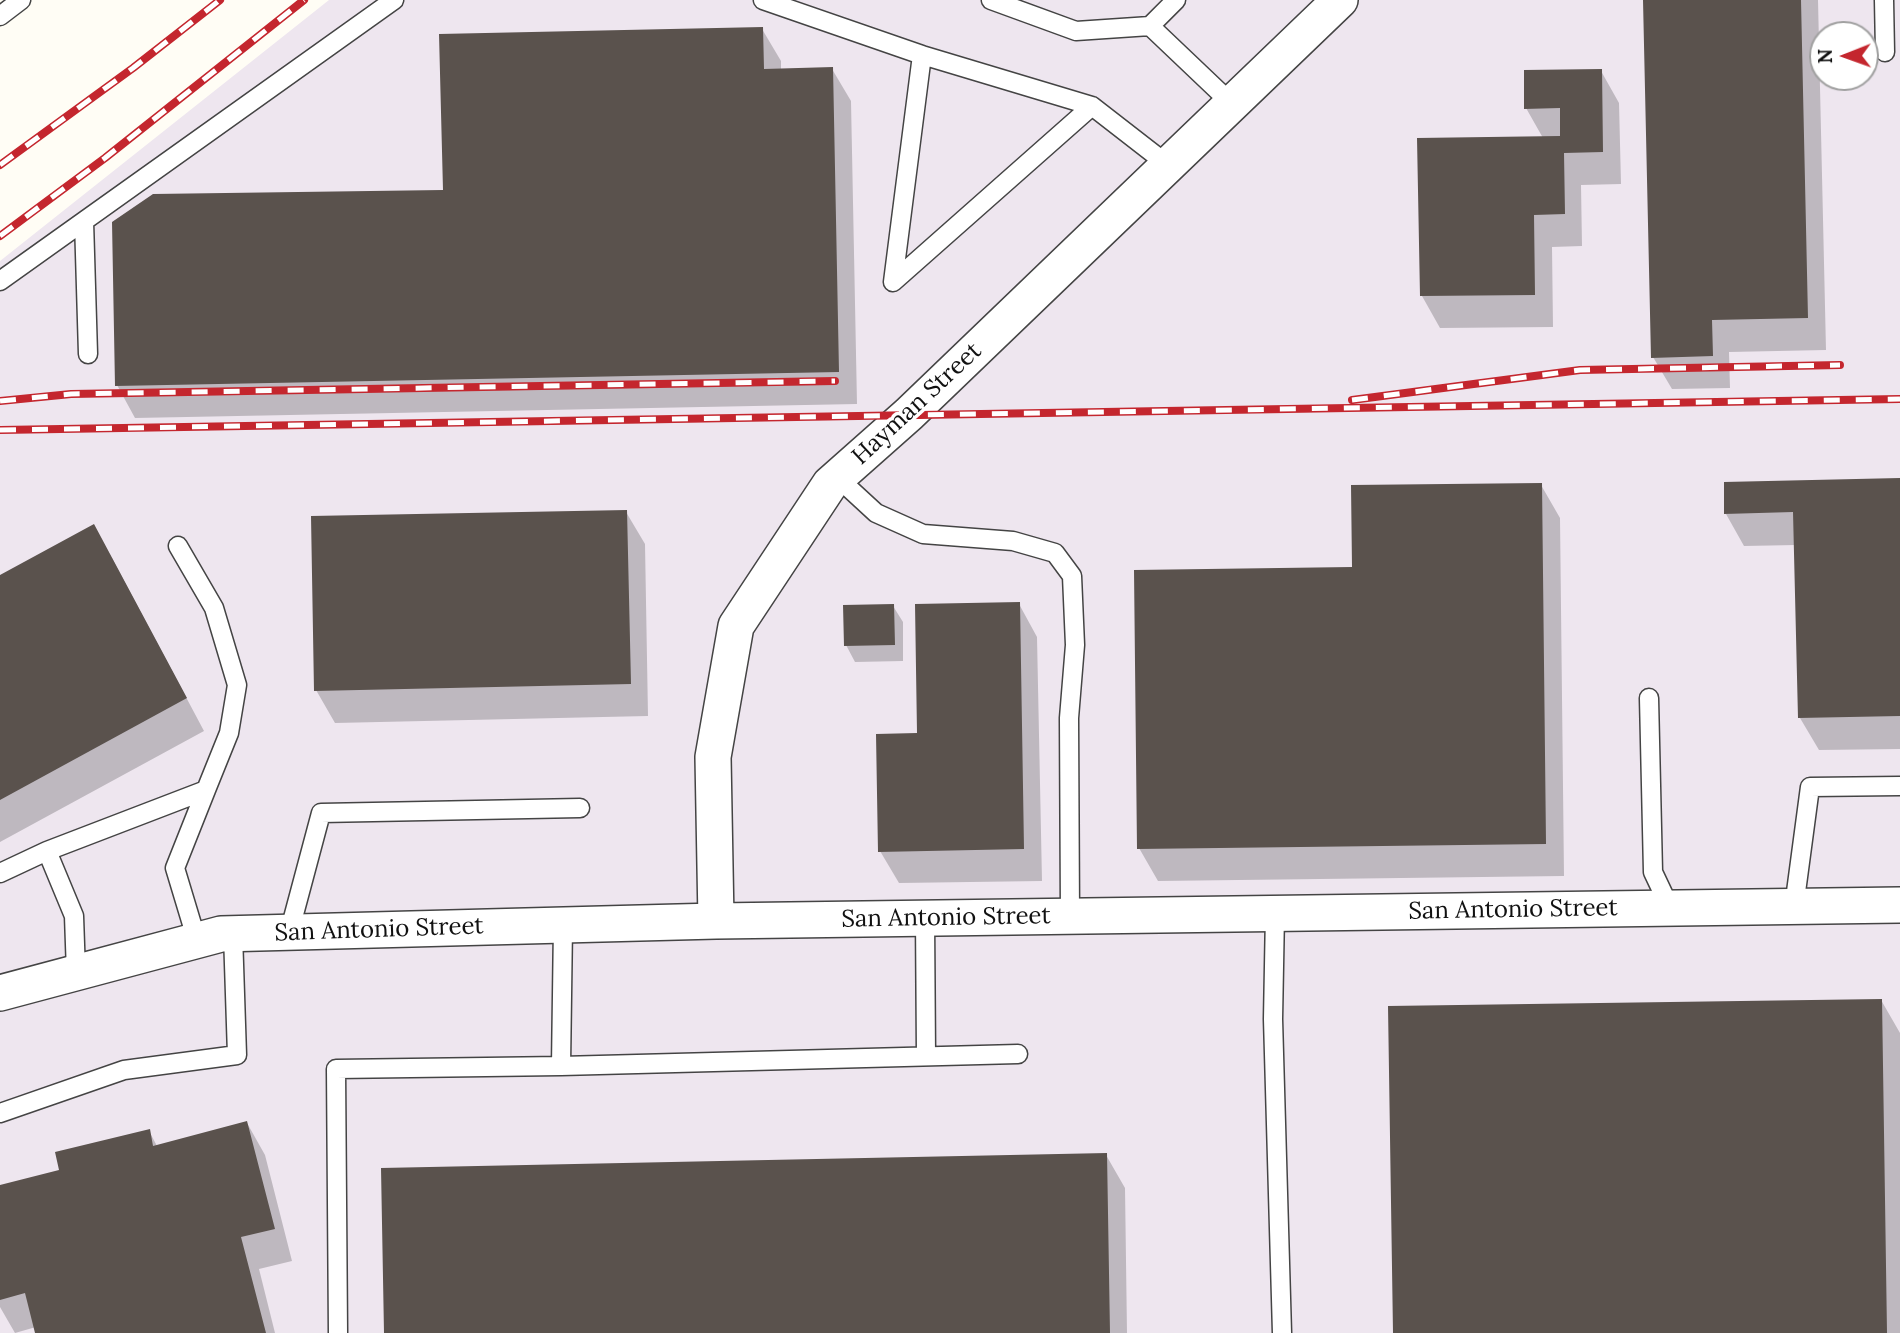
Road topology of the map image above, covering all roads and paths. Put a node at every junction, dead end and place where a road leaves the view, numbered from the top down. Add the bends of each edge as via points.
1 (21, 0) edge
2 (394, 0) edge
3 (763, 0) edge
4 (991, 0) edge
5 (1176, 0) edge
6 (1340, 0) edge
7 (1884, 0) edge
8 (0, 16) edge
9 (1150, 26) junction
10 (1885, 52) dead end
11 (922, 55) junction
12 (1232, 104) junction
13 (1092, 106) junction
14 (1168, 165) junction
15 (84, 221) junction
16 (0, 281) edge
17 (88, 354) dead end
18 (838, 478) junction
19 (178, 546) dead end
20 (1649, 698) dead end
21 (1900, 786) edge
22 (205, 790) junction
23 (580, 808) dead end
24 (47, 852) junction
25 (0, 873) edge
26 (1900, 905) edge
27 (1794, 907) junction
28 (1670, 908) junction
29 (1275, 914) junction
30 (1070, 916) junction
31 (925, 918) junction
32 (716, 921) junction
33 (563, 925) junction
34 (289, 933) junction
35 (233, 934) junction
36 (197, 940) junction
37 (76, 973) junction
38 (0, 993) edge
39 (1018, 1054) dead end
40 (926, 1056) junction
41 (561, 1066) junction
42 (0, 1114) edge
43 (338, 1333) edge
44 (1282, 1333) edge

1 - 8 lane
2 - 15 lane
3 - 11 lane
4 - 9 lane via 1076,31
5 - 9 lane
6 - 12 street, Hayman Street
7 - 10 lane
9 - 12 lane
11 - 13 lane
11 - 13 lane via 893,282
12 - 14 street, Hayman Street
13 - 14 lane
14 - 18 street, Hayman Street
15 - 16 lane
15 - 17 lane
18 - 30 lane via 876,513 923,534 1013,541 1055,553 1072,576
18 - 32 street, Hayman Street via 736,626 713,757
19 - 22 lane via 214,608 237,685 229,733
20 - 28 lane via 1653,872
21 - 27 lane via 1810,788
22 - 24 lane
22 - 36 lane via 175,868
23 - 34 lane via 321,813
24 - 25 lane
24 - 37 lane via 74,916
26 - 27 street, San Antonio Street
27 - 28 street, San Antonio Street
28 - 29 street, San Antonio Street
29 - 30 street, San Antonio Street
29 - 44 lane via 1273,1019
30 - 31 street, San Antonio Street
31 - 32 street, San Antonio Street
31 - 40 lane
32 - 33 street, San Antonio Street
33 - 34 street, San Antonio Street
33 - 41 lane
34 - 35 street, San Antonio Street
35 - 36 street, San Antonio Street
35 - 42 lane via 237,1055 124,1070
36 - 37 street, San Antonio Street
37 - 38 street, San Antonio Street
39 - 40 lane
40 - 41 lane
41 - 43 lane via 337,1069

